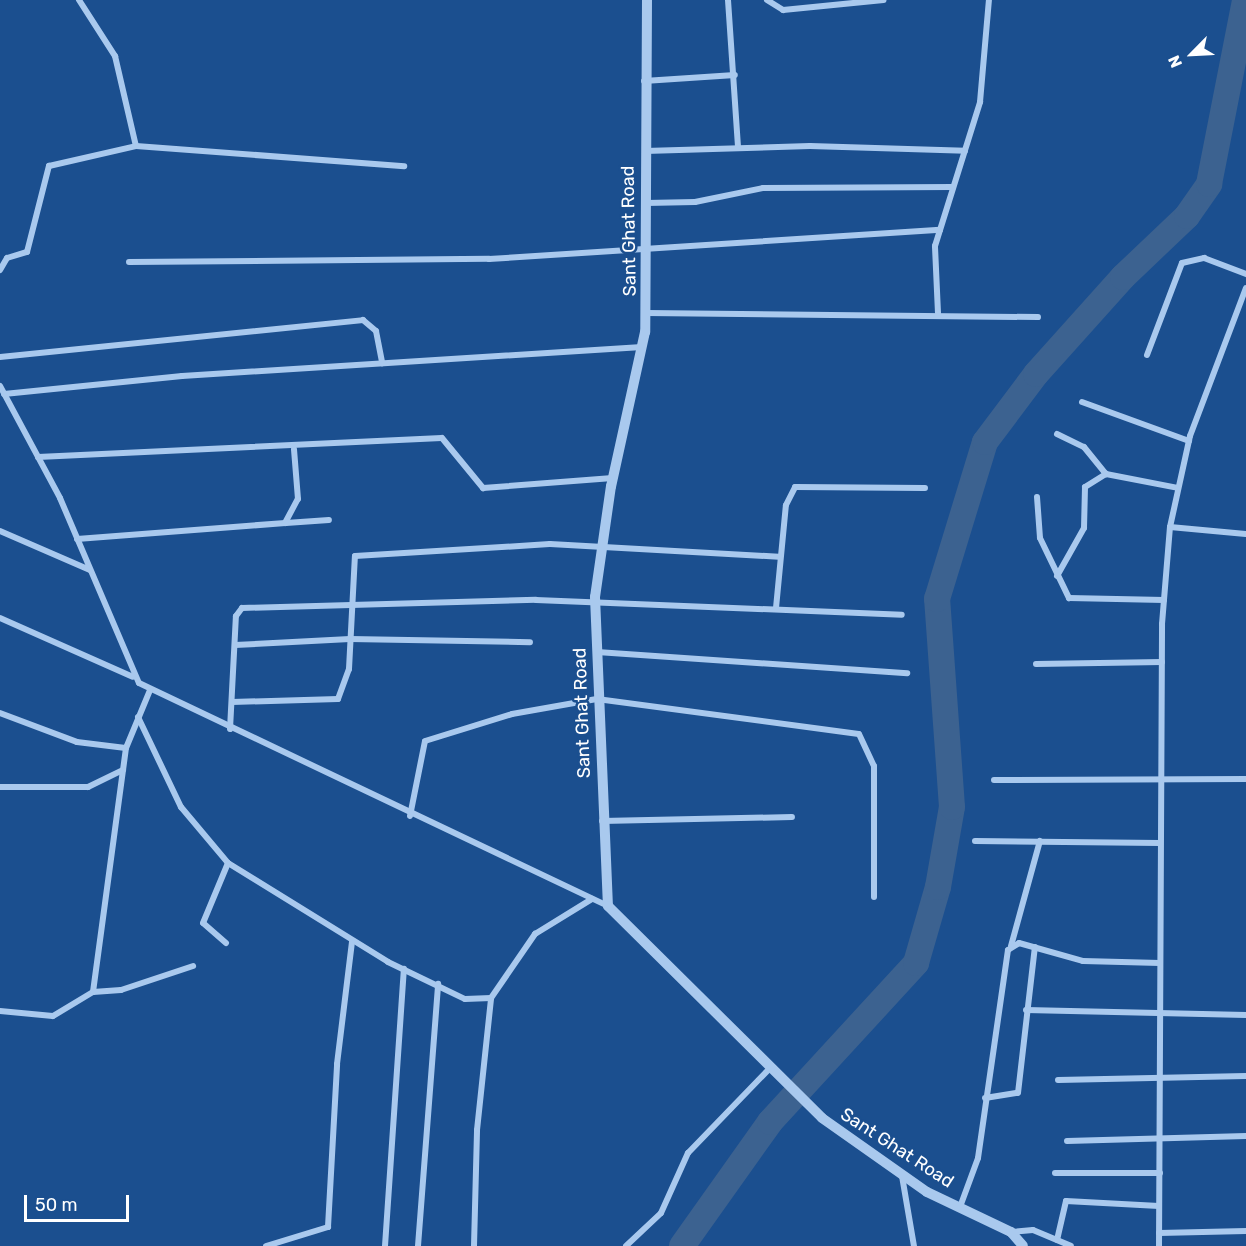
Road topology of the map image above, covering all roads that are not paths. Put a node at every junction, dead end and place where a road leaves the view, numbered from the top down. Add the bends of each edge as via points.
1 (79, 0) edge
2 (648, 0) edge
3 (728, 0) edge
4 (767, 0) edge
5 (884, 0) edge
6 (989, 0) edge
7 (735, 75) junction
8 (644, 81) junction
9 (136, 146) junction
10 (738, 148) junction
11 (644, 151) junction
12 (965, 151) junction
13 (405, 166) dead end
14 (954, 187) junction
15 (646, 203) junction
16 (940, 230) junction
17 (647, 246) junction
18 (129, 261) dead end
19 (0, 270) edge
20 (1246, 274) edge
21 (1246, 288) edge
22 (1243, 301) edge
23 (646, 313) junction
24 (938, 314) junction
25 (1038, 317) dead end
26 (642, 347) junction
27 (1147, 355) dead end
28 (0, 357) edge
29 (382, 363) junction
30 (0, 386) edge
31 (4, 394) junction
32 (1082, 402) dead end
33 (1057, 434) dead end
34 (1189, 441) junction
35 (294, 449) junction
36 (38, 457) junction
37 (1106, 474) junction
38 (613, 478) junction
39 (925, 488) dead end
40 (1178, 488) junction
41 (1037, 497) dead end
42 (329, 520) dead end
43 (285, 523) junction
44 (1170, 527) junction
45 (0, 531) edge
46 (1246, 534) edge
47 (77, 539) junction
48 (599, 548) junction
49 (779, 557) junction
50 (90, 570) junction
51 (1057, 576) junction
52 (1164, 600) junction
53 (595, 602) junction
54 (350, 607) junction
55 (776, 608) junction
56 (902, 615) dead end
57 (0, 618) edge
58 (350, 639) junction
59 (530, 642) dead end
60 (235, 645) junction
61 (597, 652) junction
62 (1162, 662) junction
63 (1036, 664) dead end
64 (907, 673) dead end
65 (133, 677) junction
66 (150, 690) junction
67 (597, 699) junction
68 (232, 702) junction
69 (0, 713) edge
70 (138, 717) junction
71 (230, 729) junction
72 (126, 748) junction
73 (123, 770) junction
74 (1246, 779) edge
75 (994, 780) dead end
76 (1161, 780) junction
77 (0, 787) edge
78 (410, 816) junction
79 (792, 818) dead end
80 (601, 821) junction
81 (975, 841) dead end
82 (1040, 841) junction
83 (1160, 843) junction
84 (228, 863) junction
85 (874, 897) dead end
86 (592, 898) junction
87 (608, 906) junction
88 (352, 942) junction
89 (226, 943) dead end
90 (1011, 947) junction
91 (1035, 947) junction
92 (1160, 963) junction
93 (193, 966) dead end
94 (404, 969) junction
95 (438, 984) junction
96 (93, 992) junction
97 (491, 998) junction
98 (1026, 1010) junction
99 (0, 1011) edge
100 (1246, 1015) edge
101 (1160, 1017) junction
102 (771, 1071) junction
103 (1246, 1077) edge
104 (1160, 1078) junction
105 (1058, 1080) dead end
106 (985, 1098) junction
107 (1246, 1136) edge
108 (1161, 1140) junction
109 (1066, 1141) dead end
110 (1055, 1173) dead end
111 (1160, 1173) junction
112 (902, 1176) junction
113 (1159, 1206) junction
114 (960, 1207) junction
115 (1246, 1231) edge
116 (1011, 1232) junction
117 (1159, 1233) junction
118 (1057, 1240) junction
119 (266, 1246) edge
120 (385, 1246) edge
121 (418, 1246) edge
122 (474, 1246) edge
123 (626, 1246) edge
124 (914, 1246) edge
125 (1017, 1246) edge
126 (1023, 1246) edge
127 (1071, 1246) edge
128 (1158, 1246) edge

1 - 9 street via 115,57
2 - 8 street, Sant Ghat Road
3 - 7 street
4 - 5 street via 783,10
6 - 12 street via 980,102
7 - 8 street
7 - 10 street
8 - 11 street, Sant Ghat Road
9 - 13 street
9 - 19 street via 49,166 27,252 7,258
10 - 11 street
10 - 12 street
11 - 15 street, Sant Ghat Road
12 - 14 street
14 - 15 street via 763,188 695,202
14 - 16 street
15 - 17 street, Sant Ghat Road
16 - 17 street
16 - 24 street via 932,262
17 - 18 street via 489,259
17 - 23 street, Sant Ghat Road
20 - 27 street via 1204,258 1182,263
21 - 22 street
22 - 34 street
23 - 24 street
23 - 26 street, Sant Ghat Road
24 - 25 street
26 - 29 street
26 - 38 street, Sant Ghat Road
28 - 29 street via 363,320 376,331
29 - 31 street
30 - 31 street
31 - 36 street
32 - 34 street
33 - 37 street via 1084,447
34 - 40 street
35 - 36 street
35 - 38 street via 442,438 483,488
35 - 43 street via 298,499
36 - 47 street
37 - 40 street
37 - 51 street via 1085,487 1084,528
38 - 48 street, Sant Ghat Road
39 - 49 street via 795,487 786,505
40 - 44 street
41 - 51 street via 1040,538
42 - 43 street
43 - 47 street
44 - 46 street
44 - 52 street
45 - 50 street
47 - 50 street
48 - 49 street
48 - 53 street, Sant Ghat Road
48 - 54 street via 550,544 355,556
49 - 55 street
50 - 65 street
51 - 52 street via 1075,600
52 - 62 street
53 - 54 street
53 - 55 street
53 - 61 street, Sant Ghat Road
54 - 58 street
54 - 60 street via 242,608 236,616
55 - 56 street
57 - 65 street
58 - 59 street
58 - 60 street
58 - 68 street via 347,682 332,702
60 - 68 street
61 - 64 street
61 - 67 street, Sant Ghat Road
62 - 63 street
62 - 76 street
65 - 66 street
66 - 70 street
66 - 71 street
67 - 78 street via 430,736 422,748
67 - 80 street, Sant Ghat Road
67 - 85 street via 859,734 874,766
68 - 71 street
69 - 72 street via 77,742
70 - 72 street
70 - 84 street via 181,807
71 - 78 street
72 - 73 street
73 - 77 street via 88,787
73 - 96 street
74 - 76 street
75 - 76 street
76 - 83 street
78 - 86 street
79 - 80 street
80 - 87 street, Sant Ghat Road
81 - 82 street
82 - 83 street
82 - 90 street
83 - 92 street
84 - 88 street
84 - 89 street via 203,923
86 - 87 street
86 - 97 street via 530,938
87 - 102 street, Sant Ghat Road
88 - 94 street
88 - 119 street via 337,1064 328,1227
90 - 91 street
90 - 106 street
91 - 92 street via 1083,961
91 - 98 street
92 - 101 street
93 - 96 street via 121,990
94 - 95 street
94 - 120 street
95 - 97 street via 465,999
95 - 121 street
96 - 99 street via 52,1016
97 - 122 street via 477,1130
98 - 101 street
98 - 106 street via 1018,1093
100 - 101 street
101 - 104 street
102 - 112 street, Sant Ghat Road via 822,1118
102 - 123 street via 688,1154 661,1213
103 - 104 street
104 - 105 street
104 - 108 street
106 - 114 street via 978,1158
107 - 108 street
108 - 109 street
108 - 111 street
110 - 111 street
111 - 113 street
112 - 114 street, Sant Ghat Road
112 - 124 street
113 - 117 street
113 - 118 street via 1066,1201
114 - 116 street, Sant Ghat Road
115 - 117 street
116 - 118 street via 1033,1230
116 - 125 street
116 - 126 street
117 - 128 street
118 - 127 street

